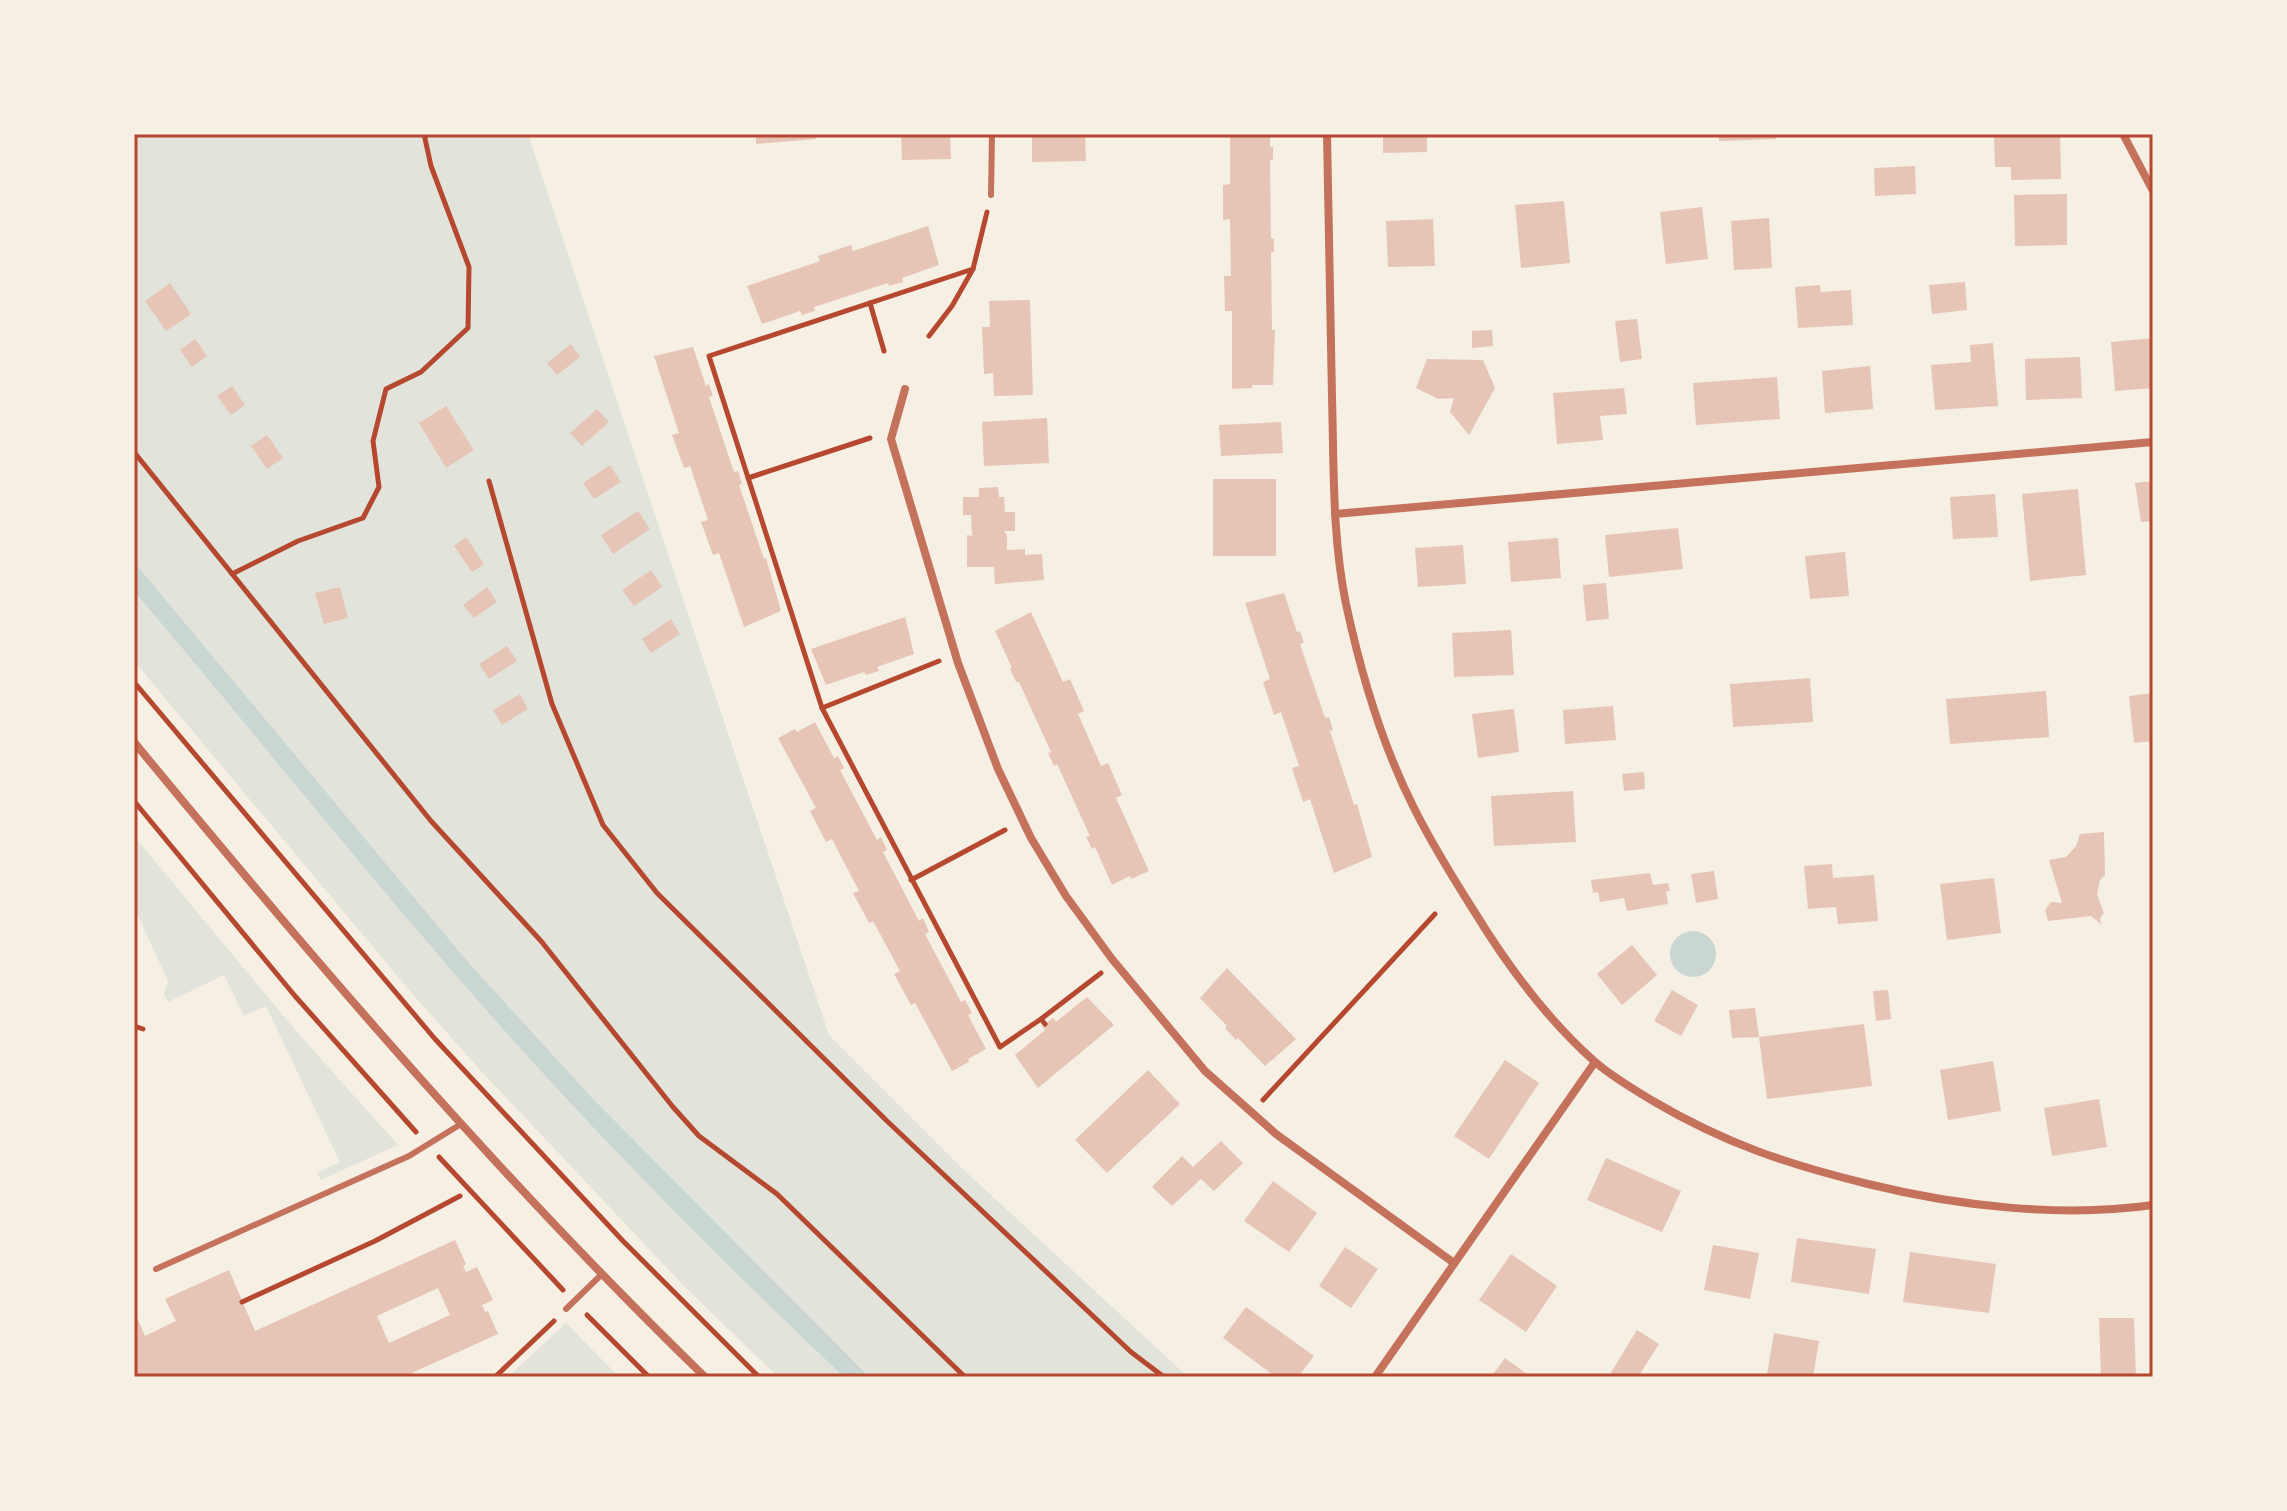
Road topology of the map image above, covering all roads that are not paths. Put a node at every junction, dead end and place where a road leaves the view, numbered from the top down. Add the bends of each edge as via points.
1 (992, 134) edge
2 (1327, 134) edge
3 (2123, 134) edge
4 (2153, 191) edge
5 (991, 195) road end
6 (905, 389) dead end
7 (2153, 442) edge
8 (1335, 514) junction
9 (134, 742) edge
10 (1595, 1062) junction
11 (461, 1124) junction
12 (2153, 1205) edge
13 (1454, 1263) junction
14 (156, 1269) dead end
15 (601, 1275) junction
16 (566, 1309) road end
17 (705, 1377) edge
18 (1375, 1377) edge

1 - 5 lane
2 - 8 street
3 - 4 street
6 - 13 street via 891,439 958,663 998,769 1066,896 1205,1071 1276,1134
7 - 8 street
8 - 10 street via 1345,600 1363,676 1412,805 1511,966
9 - 11 street via 262,898
10 - 12 street via 1685,1120 1794,1165 1982,1205
10 - 13 street
11 - 14 lane via 377,1170
11 - 15 street
13 - 18 street
15 - 16 lane
15 - 17 street

